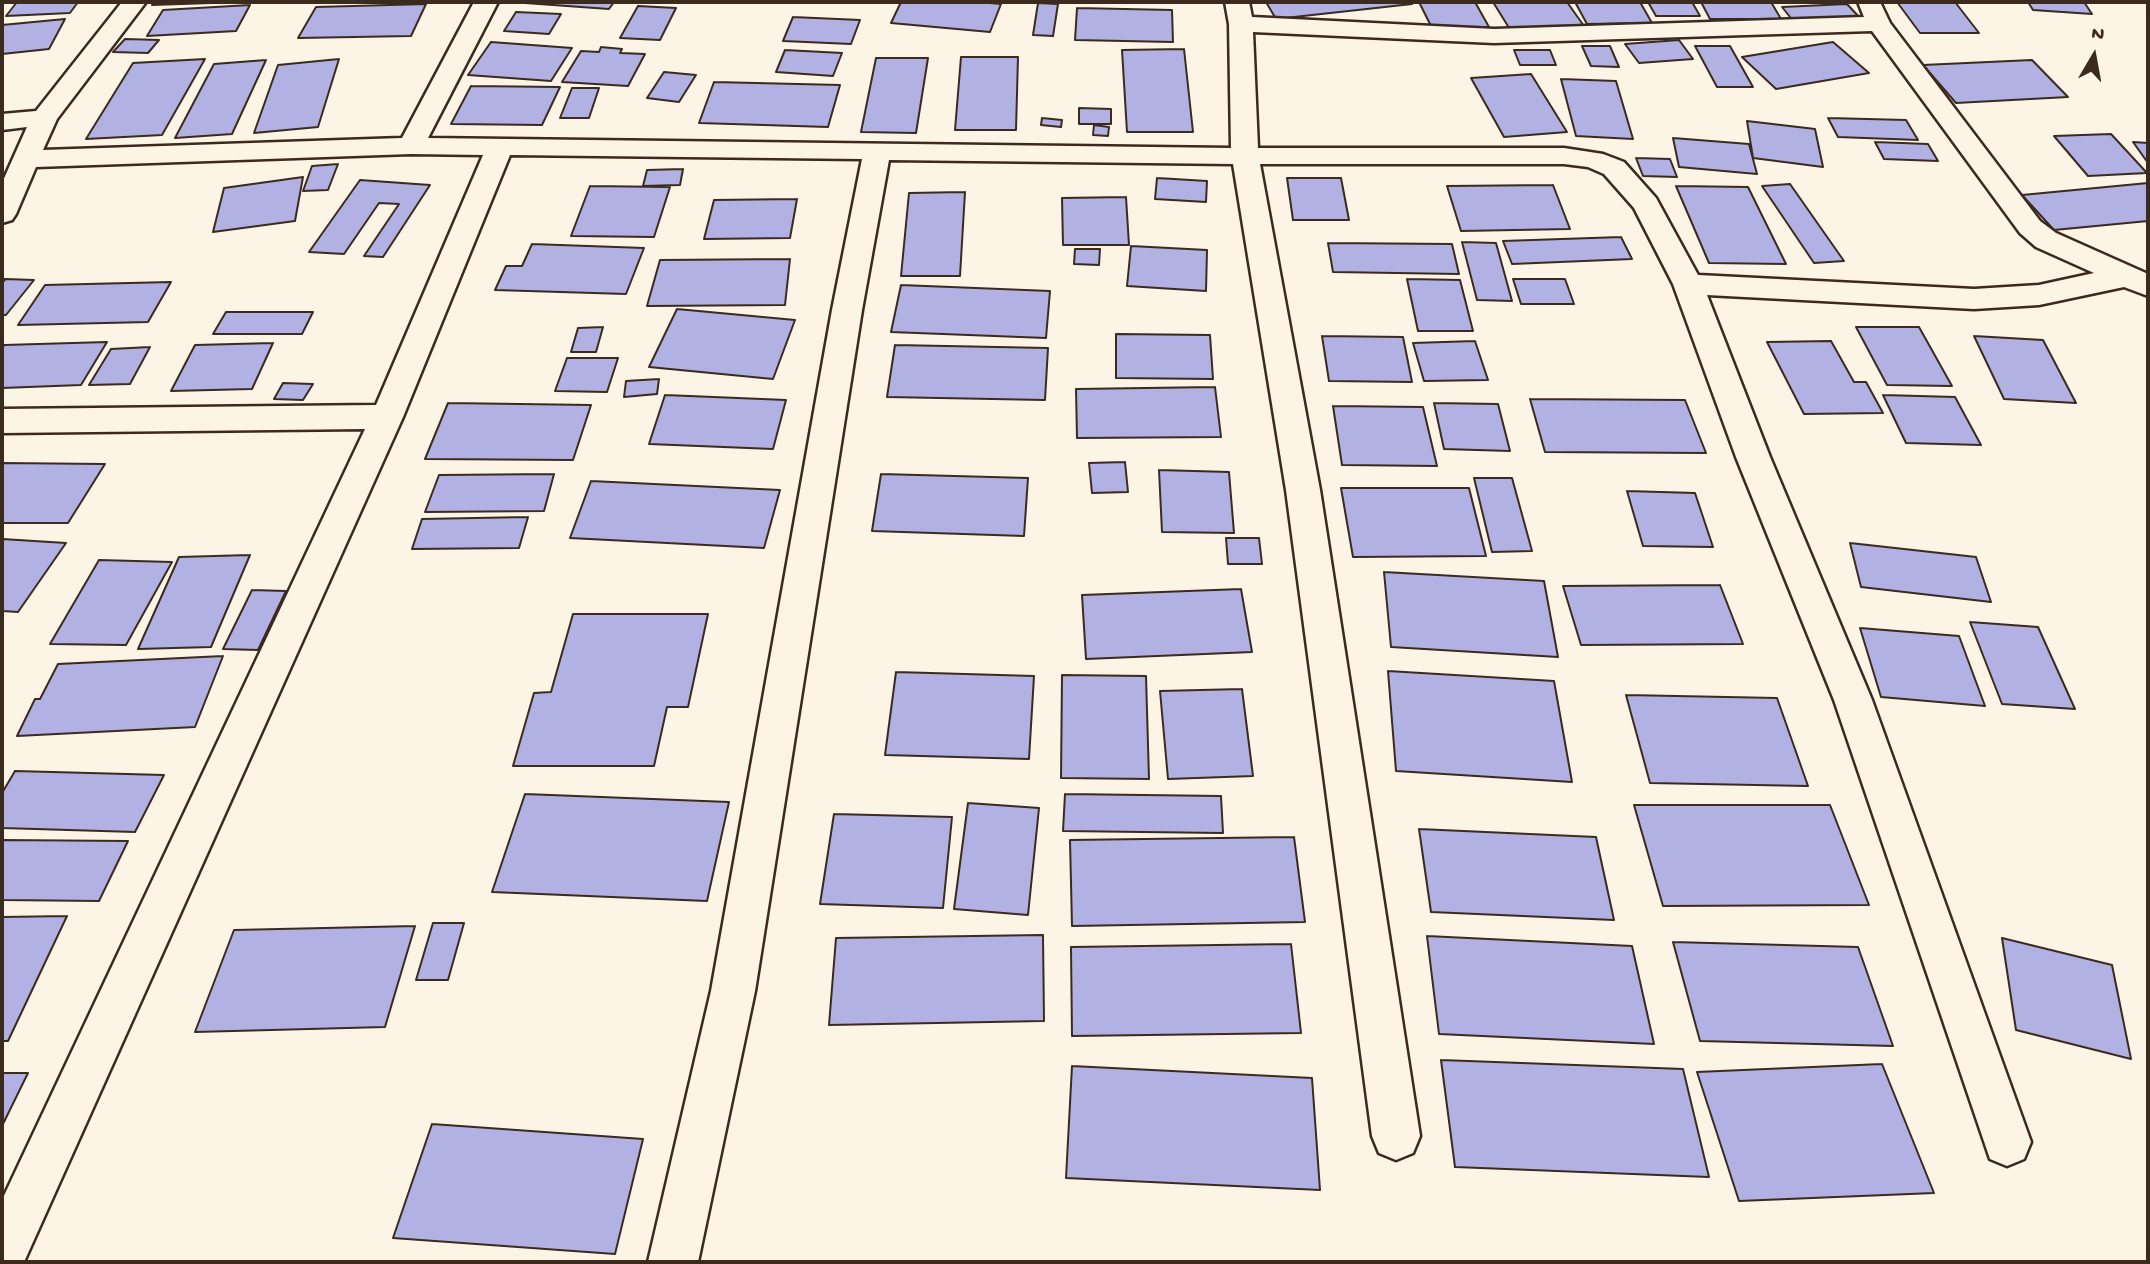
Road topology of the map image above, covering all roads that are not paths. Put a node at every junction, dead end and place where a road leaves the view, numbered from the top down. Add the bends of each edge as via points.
1 (134, 2) edge
2 (486, 2) edge
3 (1239, 13) edge
4 (1874, 13) edge
5 (44, 118) junction
6 (2, 122) edge
7 (411, 146) junction
8 (500, 146) junction
9 (877, 152) junction
10 (1245, 156) junction
11 (27, 159) junction
12 (2, 215) edge
13 (2136, 281) edge
14 (1688, 284) junction
15 (387, 417) junction
16 (2, 421) edge
17 (1396, 1136) dead end
18 (2007, 1142) dead end
19 (2, 1254) edge
20 (673, 1262) edge

1 - 5 street
2 - 7 street
3 - 4 street via 1494,36
3 - 10 street
4 - 13 street via 2030,227 2046,240
5 - 6 street
5 - 11 street
7 - 8 street
7 - 11 street
8 - 9 street
8 - 15 street
9 - 10 street
9 - 20 street via 733,991
10 - 14 street via 1564,156 1593,160 1614,168 1646,204
10 - 17 street via 1303,490
11 - 12 street
13 - 14 street via 1974,299
14 - 18 street via 1853,700
15 - 16 street
15 - 19 street

